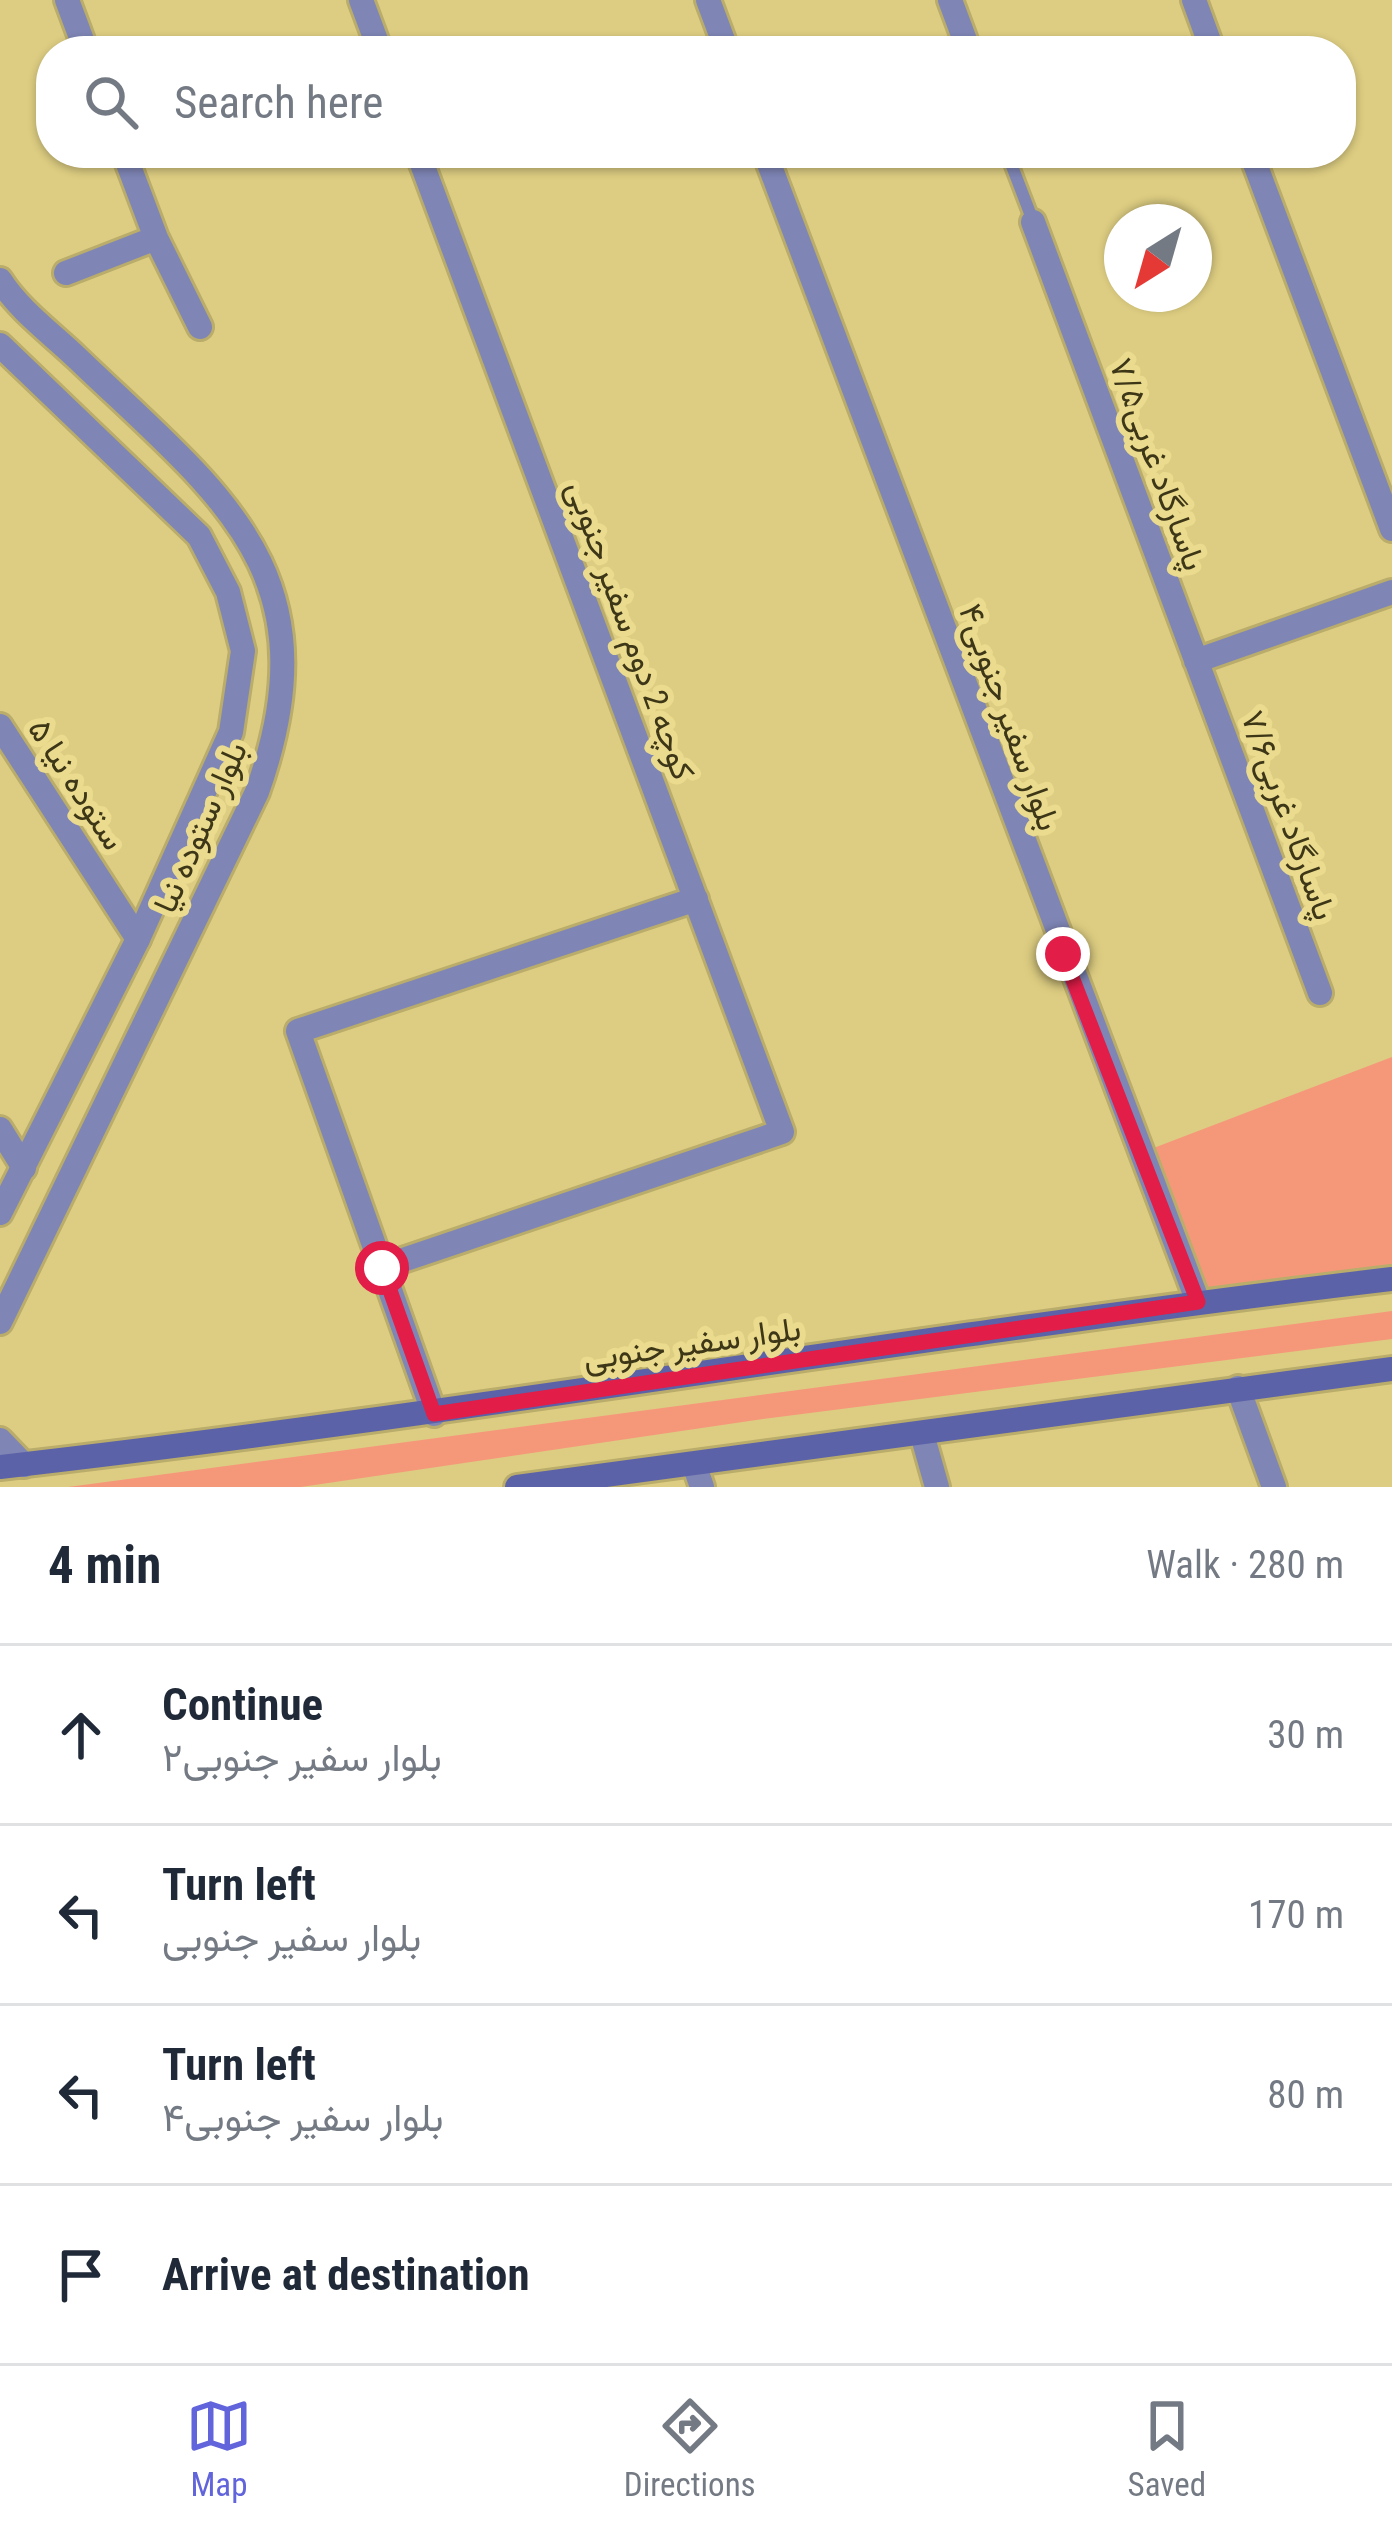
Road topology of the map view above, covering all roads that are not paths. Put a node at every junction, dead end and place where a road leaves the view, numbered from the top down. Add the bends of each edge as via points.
1 (67, 0) edge
2 (361, 0) edge
3 (708, 0) edge
4 (950, 0) edge
5 (1193, 0) edge
6 (80, 36) edge
7 (374, 36) edge
8 (721, 36) edge
9 (964, 36) edge
10 (1207, 36) edge
11 (130, 168) edge
12 (424, 168) edge
13 (771, 168) edge
14 (1013, 168) edge
15 (1257, 168) edge
16 (1033, 222) joint
17 (156, 238) junction
18 (65, 273) dead end
19 (0, 280) edge
20 (200, 327) dead end
21 (0, 345) edge
22 (1392, 529) edge
23 (1392, 592) edge
24 (1196, 661) junction
25 (0, 726) edge
26 (696, 899) junction
27 (138, 939) junction
28 (1320, 993) dead end
29 (0, 1129) edge
30 (23, 1168) junction
31 (0, 1213) edge
32 (382, 1268) junction
33 (1392, 1279) edge
34 (1198, 1302) junction
35 (0, 1322) edge
36 (1392, 1369) edge
37 (1238, 1388) junction
38 (434, 1414) junction
39 (922, 1434) junction
40 (0, 1440) edge
41 (12, 1466) edge
42 (698, 1475) edge
43 (517, 1487) edge
44 (937, 1487) edge
45 (1274, 1487) edge

1 - 6 street
2 - 7 street
3 - 8 street
4 - 9 street
5 - 10 street
11 - 17 street
12 - 26 street, کوچه 2 دوم سفیر جنوبی
13 - 34 street, بلوار سفیر جنوبی۴
14 - 16 lane
15 - 22 street
16 - 24 street, پاسارگاد غربی۷/۵
17 - 18 street
17 - 20 street
19 - 35 street, بلوار ستوده نیا via 236,515 280,620 283,687 257,792
21 - 27 street, بلوار ستوده نیا via 199,536 227,592 242,651 231,732
23 - 24 street
24 - 28 street, پاسارگاد غربی۷/۶
25 - 27 street, ستوده نیا ۵
26 - 32 street via 298,1031
26 - 32 street, کوچه 2 دوم سفیر جنوبی via 782,1132
27 - 30 street, بلوار ستوده نیا
29 - 30 street
30 - 31 street, بلوار ستوده نیا
32 - 38 street
33 - 34 main road, بلوار سفیر جنوبی
34 - 38 main road, بلوار سفیر جنوبی
36 - 37 main road
37 - 39 main road
37 - 45 street
38 - 41 main road, بلوار سفیر جنوبی
39 - 42 main road
39 - 44 street
40 - 41 street
42 - 43 main road

